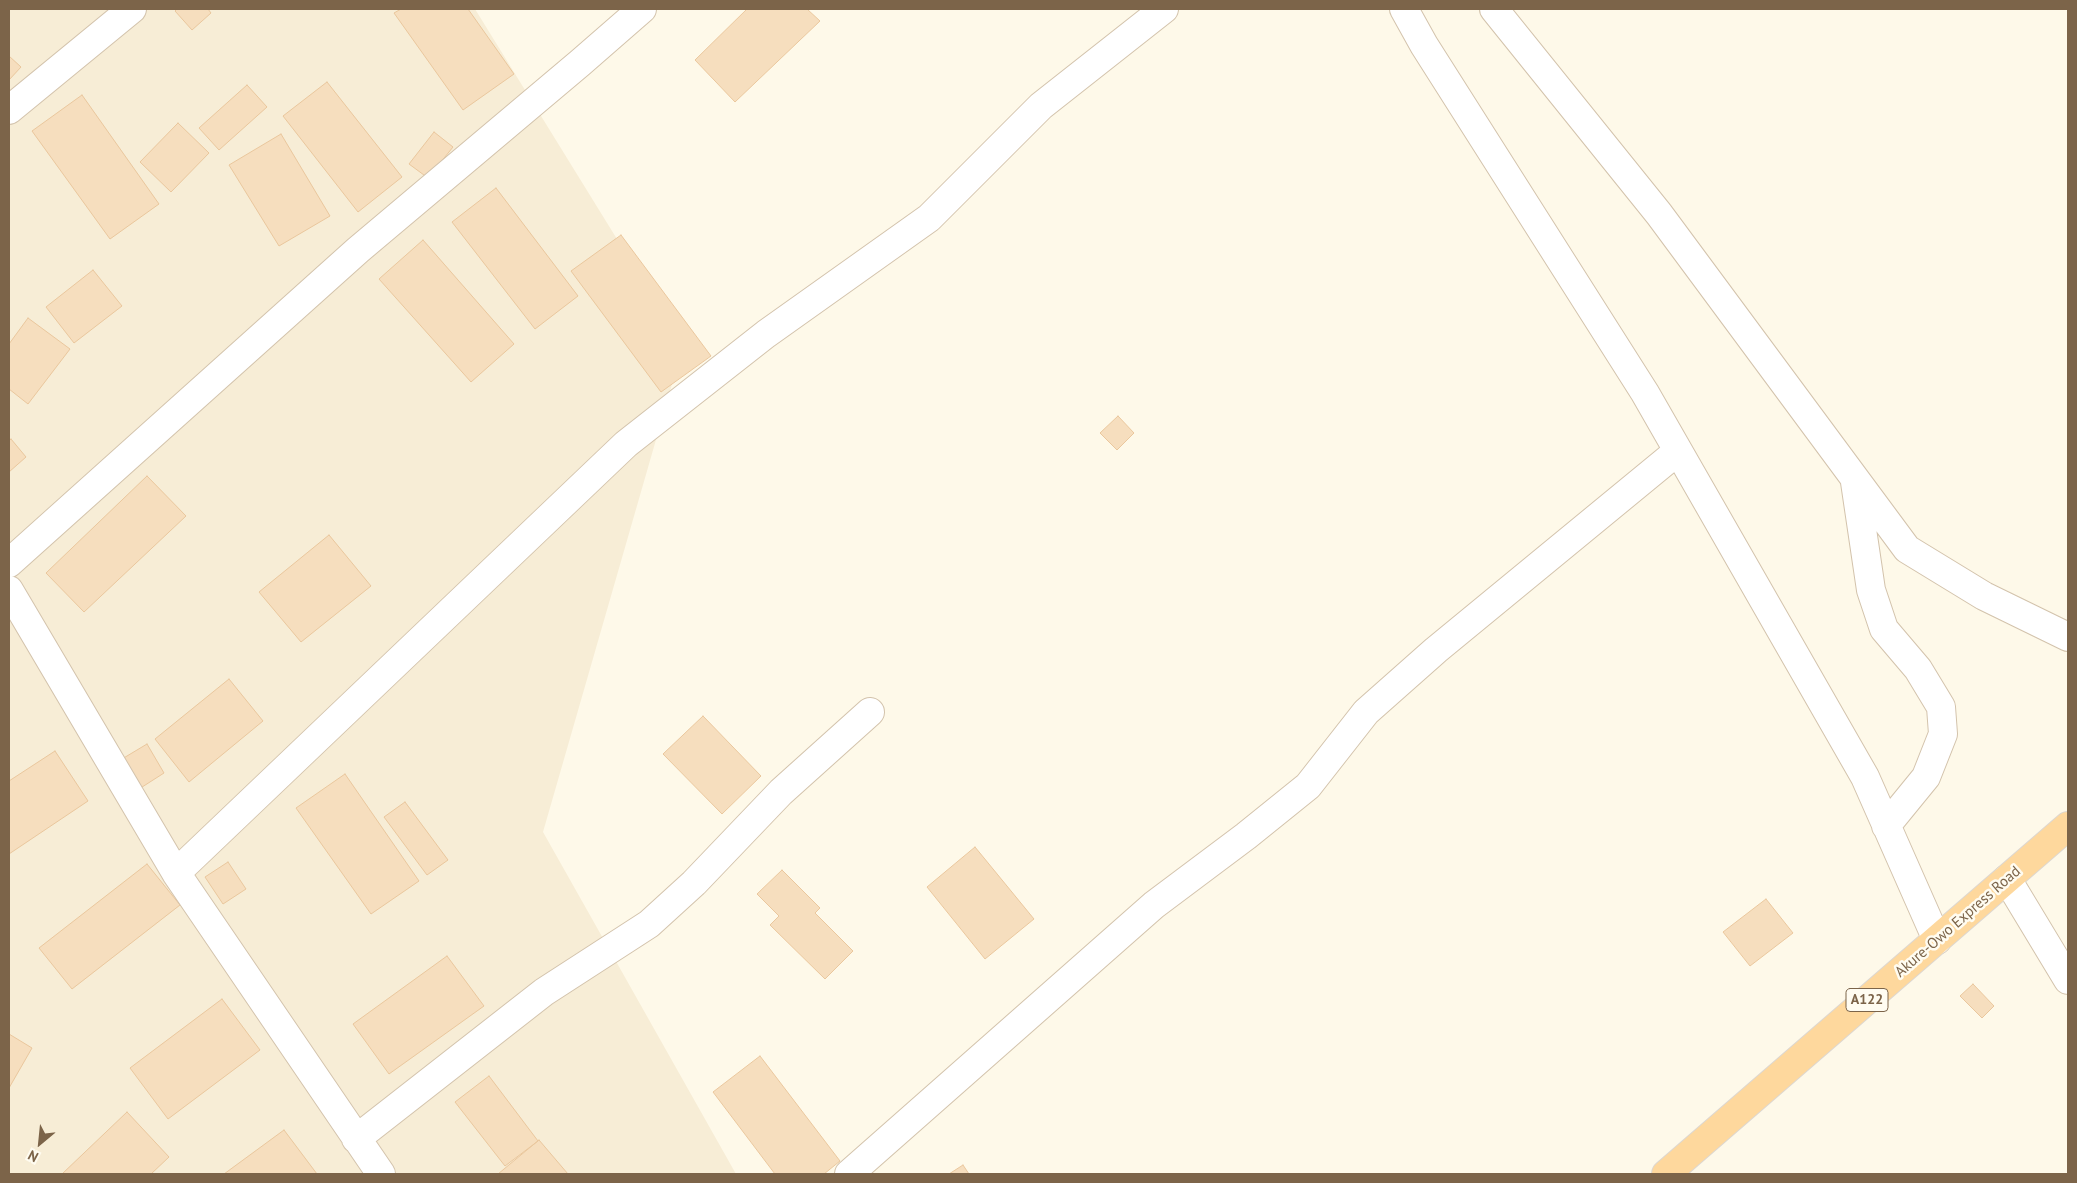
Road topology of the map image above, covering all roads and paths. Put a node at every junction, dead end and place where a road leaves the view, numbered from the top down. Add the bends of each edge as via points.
1 (132, 9) edge
2 (642, 9) edge
3 (1164, 9) edge
4 (1404, 9) edge
5 (1494, 9) edge
6 (9, 110) edge
7 (1678, 451) junction
8 (1855, 478) junction
9 (9, 563) edge
10 (9, 590) edge
11 (2068, 637) edge
12 (870, 712) dead end
13 (1886, 826) junction
14 (2068, 826) edge
15 (176, 872) junction
16 (2007, 879) junction
17 (1937, 940) junction
18 (2068, 980) edge
19 (356, 1139) junction
20 (380, 1174) edge
21 (850, 1174) edge
22 (1666, 1174) edge

1 - 6 street
2 - 9 street via 358,250
3 - 15 street via 1041,106 929,218 766,334 626,444
4 - 7 street
5 - 8 street via 1659,214
7 - 13 street via 1865,777
7 - 21 street via 1436,650 1366,712 1308,786 1154,905
8 - 11 street via 1907,549 1984,596
8 - 13 street via 1871,590 1884,630 1918,669 1941,707 1943,734 1926,777
10 - 15 street
12 - 19 street via 781,792 694,883 649,924 544,992
13 - 17 street
14 - 16 highway, Akure-Owo Express Road / A122
15 - 19 street
16 - 17 highway, Akure-Owo Express Road / A122
16 - 18 street
17 - 22 highway, Akure-Owo Express Road / A122
19 - 20 street

